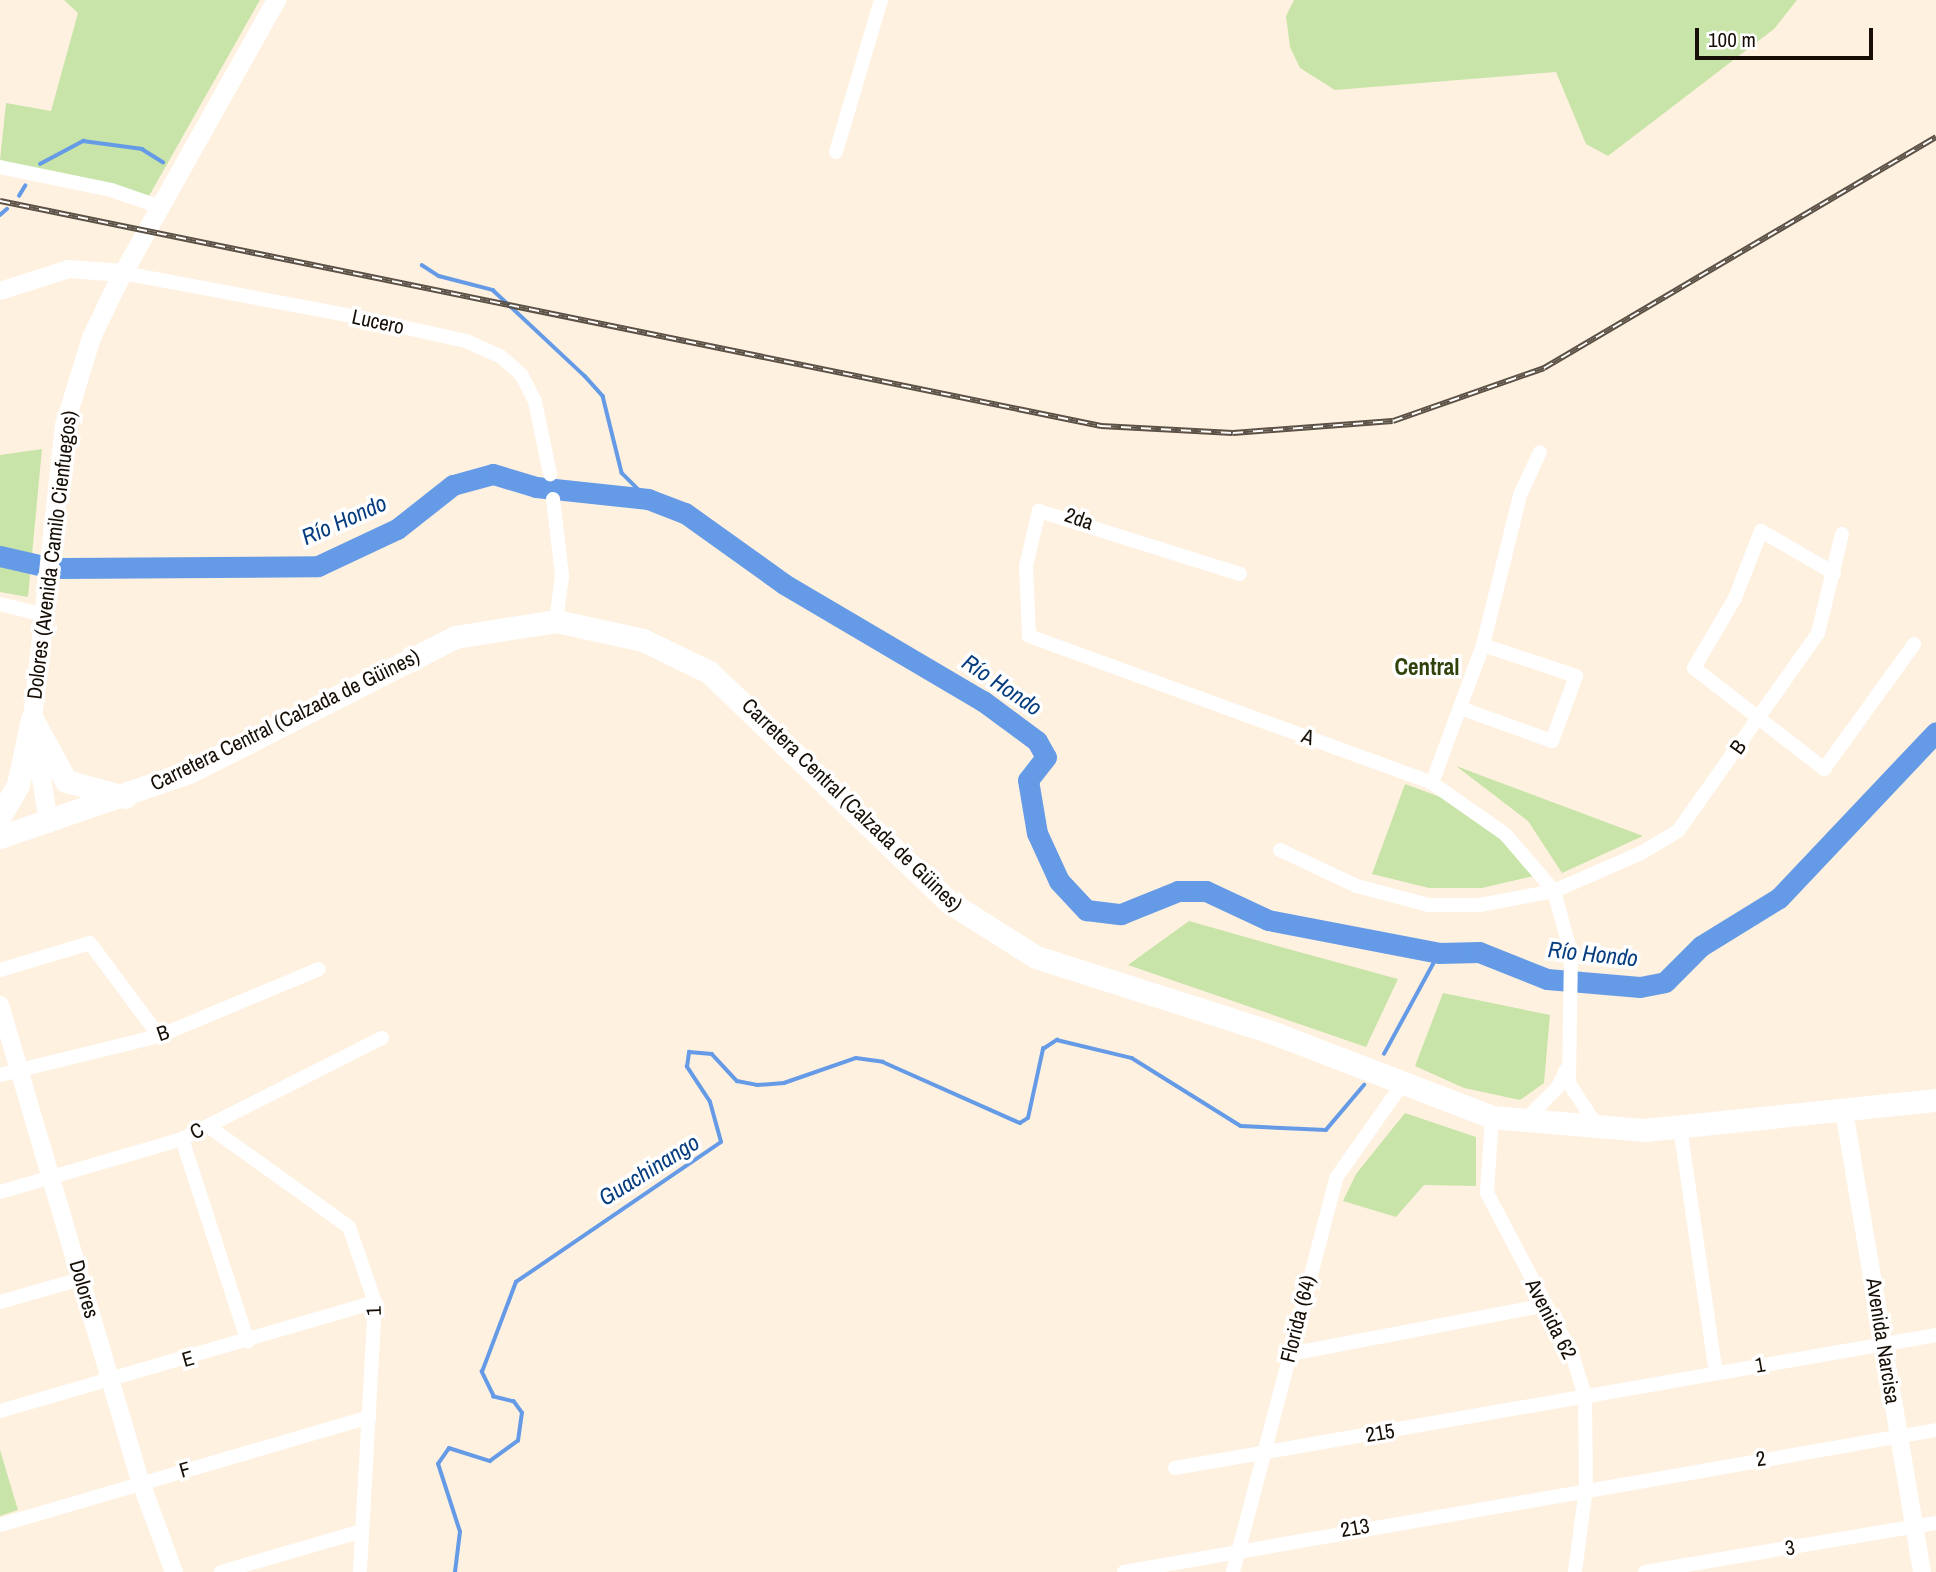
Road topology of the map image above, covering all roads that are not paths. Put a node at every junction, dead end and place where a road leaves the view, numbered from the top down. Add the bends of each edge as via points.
1 (276, 0) edge
2 (881, 0) edge
3 (836, 152) dead end
4 (0, 167) edge
5 (162, 207) junction
6 (123, 273) junction
7 (0, 291) edge
8 (1540, 452) dead end
9 (550, 474) dead end
10 (553, 499) dead end
11 (1842, 534) dead end
12 (1834, 573) junction
13 (1240, 574) dead end
14 (0, 604) edge
15 (44, 615) junction
16 (556, 621) junction
17 (1029, 636) joint
18 (1914, 644) dead end
19 (1483, 645) junction
20 (1460, 708) junction
21 (32, 719) junction
22 (1756, 720) junction
23 (1432, 783) junction
24 (125, 797) junction
25 (0, 816) edge
26 (48, 822) junction
27 (0, 837) edge
28 (1280, 850) dead end
29 (1554, 891) junction
30 (319, 969) dead end
31 (0, 970) edge
32 (0, 1005) edge
33 (159, 1036) junction
34 (382, 1038) dead end
35 (1568, 1065) junction
36 (20, 1069) junction
37 (0, 1075) edge
38 (1397, 1081) junction
39 (1936, 1100) edge
40 (1844, 1111) junction
41 (1492, 1117) junction
42 (1524, 1121) junction
43 (208, 1126) junction
44 (1680, 1127) junction
45 (1599, 1129) junction
46 (181, 1139) junction
47 (51, 1178) junction
48 (0, 1192) edge
49 (81, 1279) junction
50 (0, 1302) edge
51 (375, 1302) junction
52 (1546, 1305) junction
53 (1936, 1335) edge
54 (248, 1342) junction
55 (1883, 1344) junction
56 (1290, 1354) junction
57 (1716, 1373) junction
58 (111, 1381) junction
59 (1585, 1396) junction
60 (0, 1411) edge
61 (370, 1417) junction
62 (1936, 1430) edge
63 (1899, 1437) junction
64 (1262, 1454) junction
65 (1175, 1468) dead end
66 (141, 1482) junction
67 (1586, 1488) junction
68 (1936, 1523) edge
69 (0, 1525) edge
70 (1916, 1527) junction
71 (362, 1531) junction
72 (1240, 1548) junction
73 (174, 1572) edge
74 (221, 1572) edge
75 (360, 1572) edge
76 (1124, 1572) edge
77 (1233, 1572) edge
78 (1575, 1572) edge
79 (1645, 1572) edge
80 (1922, 1572) edge

1 - 5 main road, Dolores (Avenida Camilo Cienfuegos)
2 - 3 street
4 - 5 street
5 - 6 main road, Dolores (Avenida Camilo Cienfuegos)
6 - 7 street via 69,269
6 - 9 street, Lucero via 384,323 500,356 521,374 535,402
6 - 15 main road, Dolores (Avenida Camilo Cienfuegos) via 91,337 64,425
8 - 19 street via 1520,495
10 - 16 street via 562,576
11 - 12 street, B
12 - 22 street, B via 1818,632
12 - 22 street via 1761,531 1735,598 1694,668
13 - 17 street, 2da via 1039,510 1026,566
14 - 15 street
15 - 21 main road, Dolores (Avenida Camilo Cienfuegos)
16 - 24 main road, Carretera Central (Calzada de Güines) via 455,637
16 - 38 main road, Carretera Central (Calzada de Güines) via 634,637 709,672 949,902 1001,937 1109,983 1352,1061
17 - 23 street, A
18 - 22 street via 1829,767 1819,767
19 - 20 street
19 - 20 street via 1576,676 1552,741
20 - 23 street
21 - 24 main road via 66,781
21 - 25 main road via 18,785
21 - 26 main road, Dolores (Avenida Camilo Cienfuegos)
22 - 29 street, B via 1678,831
23 - 29 street, A via 1504,834
24 - 26 main road, Carretera Central (Calzada de Güines)
26 - 27 main road, Carretera Central (Calzada de Güines)
28 - 29 street, B via 1357,886 1429,905 1480,905
29 - 35 street via 1571,965
30 - 33 street, B
31 - 33 street via 90,943
32 - 36 street, Dolores
33 - 36 street, B
34 - 43 street, C
35 - 42 street via 1559,1087
35 - 45 street via 1569,1083
36 - 37 street, B
36 - 47 street, Dolores
38 - 41 main road, Carretera Central (Calzada de Güines)
38 - 56 street, Florida (64) via 1336,1178
39 - 40 main road, Carretera Central (Calzada de Güines)
40 - 44 main road, Carretera Central (Calzada de Güines)
40 - 55 street, Avenida Narcisa
41 - 42 main road, Carretera Central (Calzada de Güines)
41 - 52 street, Avenida 62 via 1487,1193
42 - 45 main road, Carretera Central (Calzada de Güines)
43 - 46 street, C
43 - 51 street, 1 via 349,1227
44 - 45 main road, Carretera Central (Calzada de Güines)
44 - 57 street
46 - 47 street, C
46 - 54 street
47 - 48 street, C
47 - 49 street, Dolores
49 - 50 street
49 - 58 street, Dolores
51 - 54 street, E
51 - 61 street, 1
52 - 56 street
52 - 59 street, Avenida 62
53 - 55 street, 1
54 - 58 street, E
55 - 57 street, 1
55 - 63 street, Avenida Narcisa
56 - 64 street, Florida (64)
57 - 59 street, 1
58 - 60 street, E
58 - 66 street, Dolores
59 - 64 street, 215
59 - 67 street, Avenida 62
61 - 66 street, F
61 - 71 street, 1
62 - 63 street, 2
63 - 67 street, 2
63 - 70 street, Avenida Narcisa
64 - 65 street, 215
64 - 72 street, Florida (64)
66 - 69 street, F
66 - 73 street, Dolores
67 - 72 street, 213
67 - 78 street, Avenida 62
68 - 70 street, 3
70 - 79 street, 3
70 - 80 street, Avenida Narcisa
71 - 74 street
71 - 75 street, 1
72 - 76 street, 213
72 - 77 street, Florida (64)

